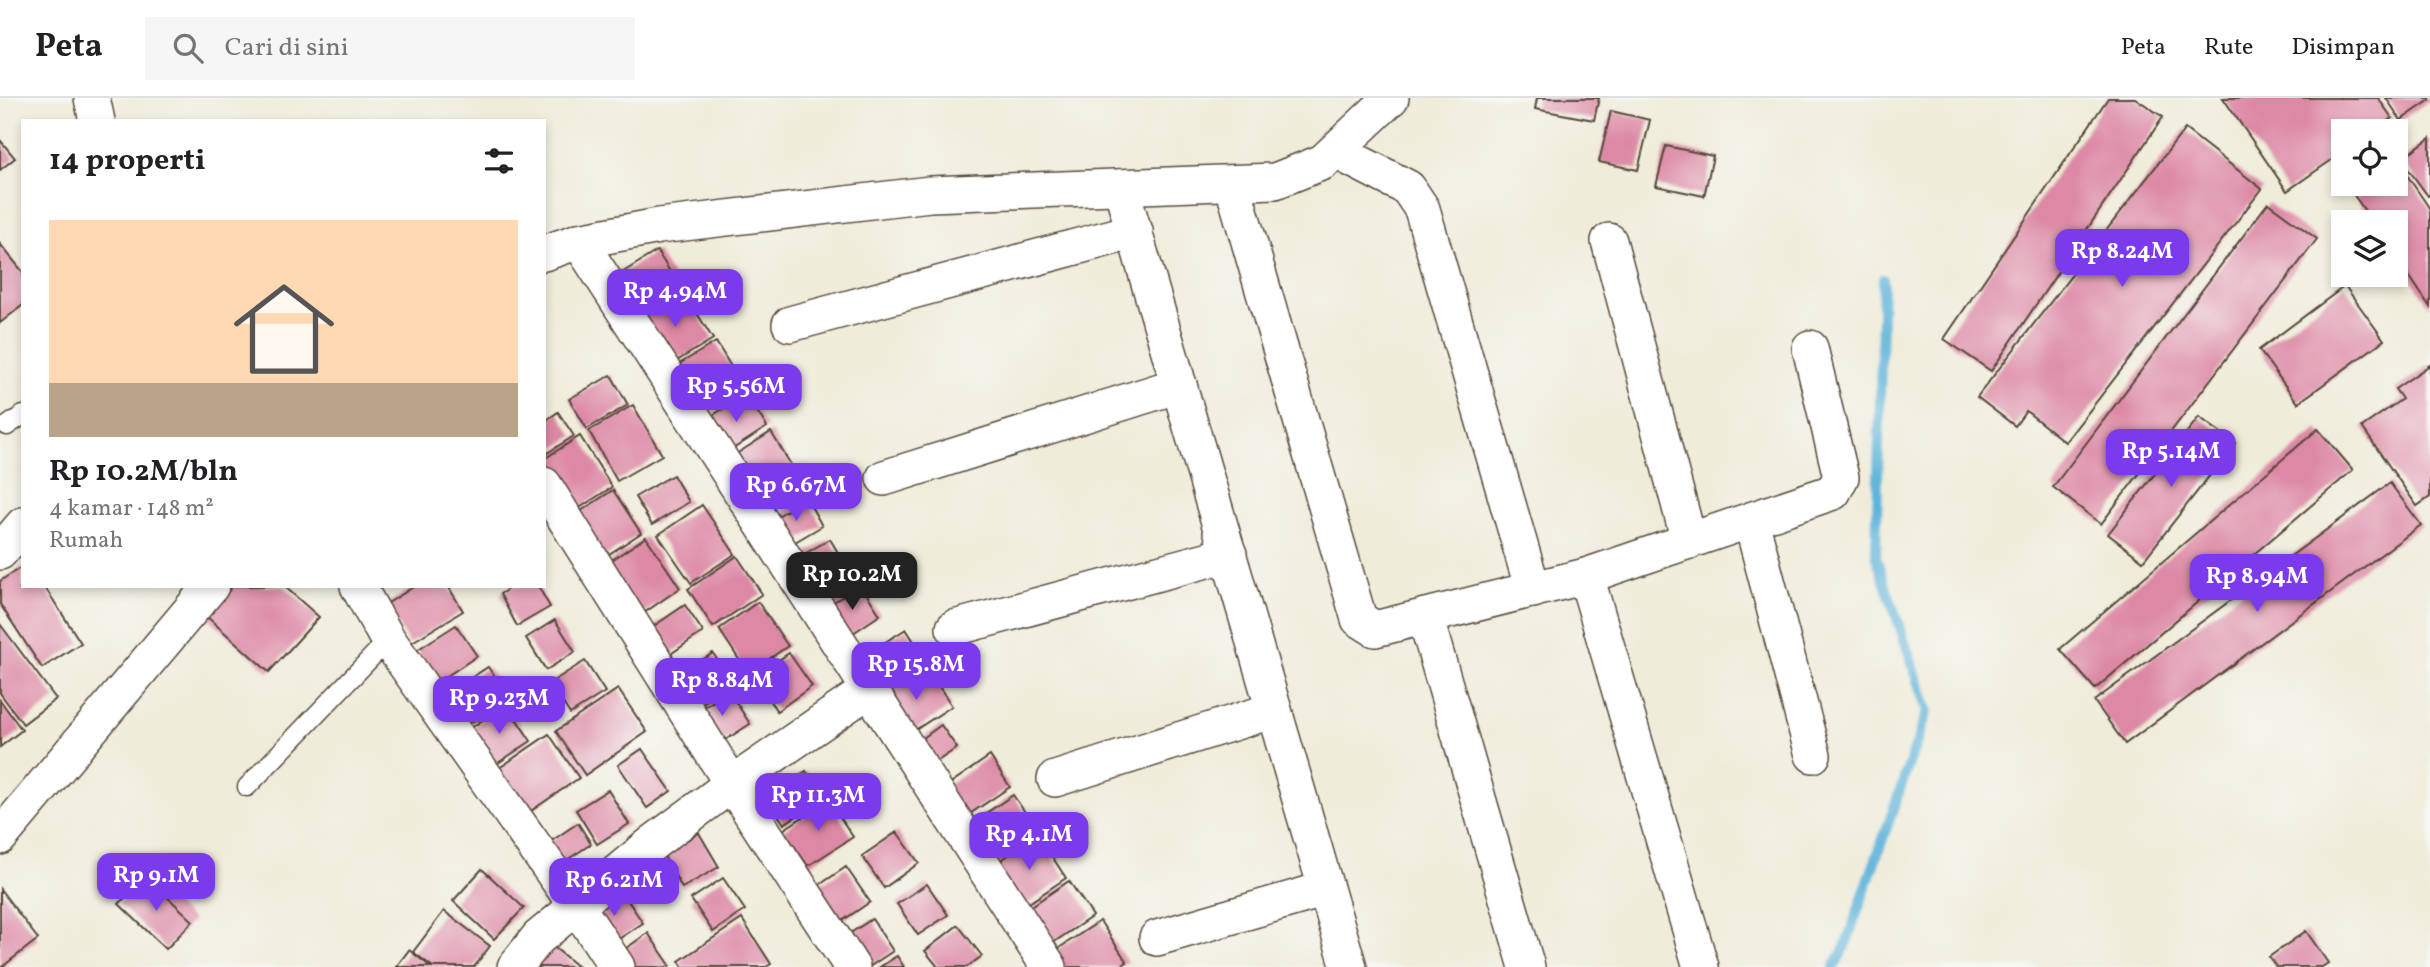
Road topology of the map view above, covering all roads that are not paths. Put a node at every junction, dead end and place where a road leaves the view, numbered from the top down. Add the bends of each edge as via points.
1 (92, 98) edge
2 (1391, 98) edge
3 (97, 119) edge
4 (1336, 151) junction
5 (1232, 183) junction
6 (1122, 187) junction
7 (1135, 231) junction
8 (579, 241) junction
9 (1609, 241) dead end
10 (546, 252) edge
11 (790, 324) dead end
12 (1810, 348) dead end
13 (1179, 385) junction
14 (21, 416) edge
15 (7, 425) dead end
16 (884, 478) dead end
17 (546, 488) edge
18 (1751, 520) junction
19 (21, 527) edge
20 (1689, 541) junction
21 (0, 551) edge
22 (1229, 554) junction
23 (1586, 576) junction
24 (209, 588) edge
25 (359, 588) edge
26 (1533, 590) junction
27 (1425, 616) junction
28 (954, 628) dead end
29 (388, 640) junction
30 (870, 689) junction
31 (1274, 710) junction
32 (1813, 755) dead end
33 (1055, 779) dead end
34 (732, 784) junction
35 (247, 787) dead end
36 (0, 838) edge
37 (1326, 888) junction
38 (576, 905) junction
39 (1157, 938) dead end
40 (515, 967) edge
41 (617, 967) edge
42 (852, 967) edge
43 (1049, 967) edge
44 (1349, 967) edge
45 (1527, 967) edge
46 (1701, 967) edge

1 - 3 street
2 - 4 street
4 - 5 street via 1323,162 1275,181
4 - 26 street via 1408,188 1422,209
5 - 6 street
5 - 27 street via 1359,619 1375,629
6 - 7 street
6 - 8 street via 930,194 659,226
7 - 11 street
7 - 13 street
8 - 10 street
8 - 30 street
9 - 20 street
12 - 18 street via 1841,477 1833,492
13 - 16 street
13 - 22 street
14 - 15 lane
17 - 34 street
18 - 20 street
18 - 32 street
19 - 21 street
20 - 23 street
22 - 28 street
22 - 31 street
23 - 26 street
23 - 46 street
24 - 36 street
25 - 29 street
26 - 27 street
27 - 45 street
29 - 35 lane
29 - 38 street
30 - 34 street
30 - 43 street
31 - 33 street
31 - 37 street
34 - 38 street
34 - 42 street
37 - 39 street
37 - 44 street
38 - 40 street via 538,938
38 - 41 street

